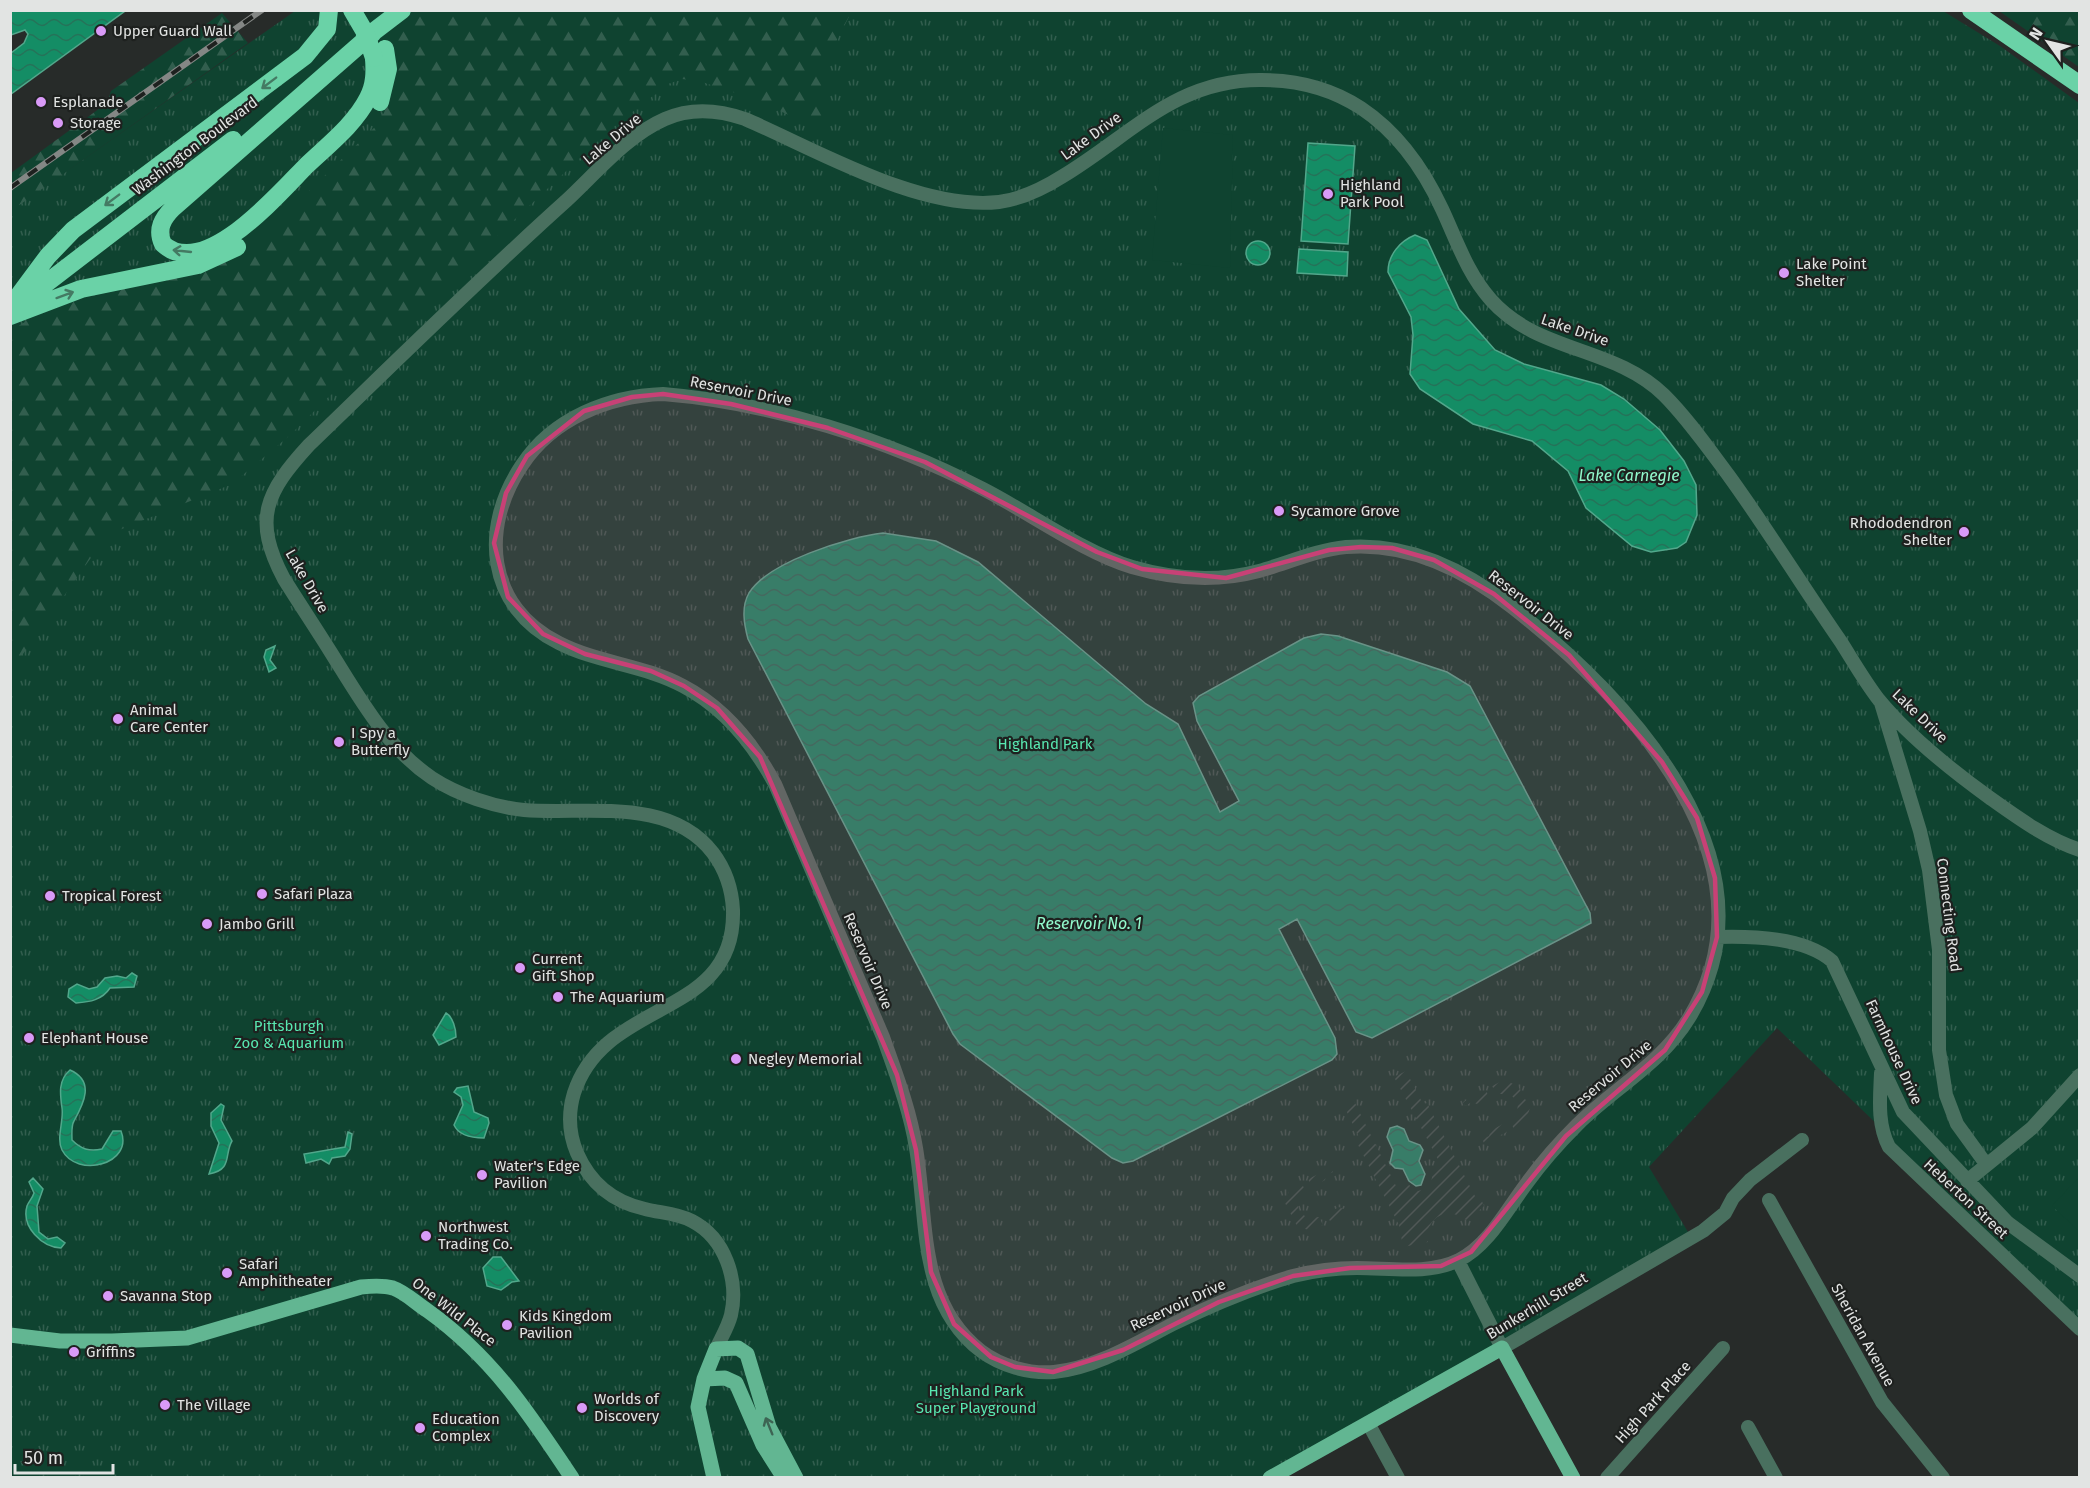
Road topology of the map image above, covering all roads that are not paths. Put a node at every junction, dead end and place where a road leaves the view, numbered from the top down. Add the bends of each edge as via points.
1 (329, 10) edge
2 (352, 10) edge
3 (363, 10) edge
4 (402, 10) edge
5 (1971, 10) edge
6 (373, 33) junction
7 (380, 53) junction
8 (2079, 86) edge
9 (10, 306) edge
10 (10, 311) edge
11 (10, 316) edge
12 (1880, 701) junction
13 (2079, 850) edge
14 (1717, 937) junction
15 (1882, 1068) junction
16 (2079, 1075) edge
17 (1802, 1140) dead end
18 (1986, 1164) junction
19 (1967, 1182) junction
20 (1769, 1200) dead end
21 (1458, 1261) junction
22 (2079, 1276) edge
23 (2079, 1329) edge
24 (10, 1335) edge
25 (1502, 1348) junction
26 (1723, 1348) dead end
27 (716, 1349) junction
28 (704, 1380) junction
29 (1368, 1423) junction
30 (1748, 1427) dead end
31 (572, 1478) edge
32 (714, 1478) edge
33 (784, 1478) edge
34 (796, 1478) edge
35 (1270, 1478) edge
36 (1398, 1478) edge
37 (1573, 1478) edge
38 (1607, 1478) edge
39 (1776, 1478) edge
40 (1943, 1478) edge

1 -> 9 highway via 327,29 295,64 73,230
2 - 7 highway, bridge
3 - 7 highway
4 - 6 highway, Washington Boulevard
5 - 8 highway
7 -> 6 highway via 374,80 360,111 246,224 225,240 195,252 175,251 163,244 159,235 161,223 173,208
6 - 10 highway, Washington Boulevard
11 -> 7 highway via 81,289 198,265 242,243 370,118 387,78
12 - 13 street, Lake Drive via 1974,787 2044,835
12 - 18 street, Connecting Road via 1929,870 1939,950 1939,1050 1946,1095 1957,1124
12 - 27 street, Lake Drive via 1744,498 1680,412 1638,373 1606,358 1545,339 1502,312 1466,265 1440,205 1412,158 1380,122 1347,100 1299,83 1274,80 1227,82 1201,89 1158,108 1080,166 1044,187 987,203 905,188 724,112 691,112 665,119 636,137 554,211 309,445 280,477 267,510 266,526 273,559 284,579 377,724 420,770 462,794 506,808 636,813 675,823 704,842 721,865 733,910 726,950 717,966 690,995 623,1029 593,1056 571,1102 570,1120 578,1155 603,1189 628,1204 692,1221 725,1254 730,1269 731,1315
14 - 15 street, Farmhouse Drive via 1780,941 1826,956 1832,961
14 - 21 street, Reservoir Drive via 1702,992 1676,1036 1653,1062 1582,1120 1539,1167 1483,1242
14 - 21 street, Reservoir Drive via 1718,910 1707,845 1690,804 1662,762 1569,656 1494,594 1434,560 1392,548 1353,547 1226,578 1142,569 1097,552 984,489 893,450 772,413 691,397 647,395 600,405 563,424 527,456 506,493 496,524 495,561 508,597 530,623 559,643 651,671 684,686 717,708 760,757 775,784 897,1075 916,1150 931,1272 954,1324 980,1350 1015,1367 1042,1372 1071,1369 1123,1350 1219,1302 1293,1276 1350,1268 1426,1268
15 - 19 street, Farmhouse Drive via 1903,1112
15 - 23 street, Heberton Street via 1880,1112 1889,1147
16 - 18 street via 2032,1128
17 - 25 street, Bunkerhill Street via 1750,1180 1725,1213 1703,1231
18 - 19 street
19 - 22 street, Farmhouse Drive via 2018,1232
20 - 40 street, Sheridan Avenue via 1882,1402
21 - 25 street
24 - 31 main road, One Wild Place via 60,1341 167,1340 208,1333 361,1287 394,1288 475,1349 517,1396
25 - 29 main road, Bunkerhill Street
25 - 37 main road
26 - 38 street, High Park Place
27 - 28 main road
34 -> 27 main road via 769,1427 747,1354 738,1347
28 - 32 main road via 699,1420
28 - 33 main road via 726,1378 736,1383 763,1445
29 - 35 main road, Bunkerhill Street
29 - 36 street
30 - 39 street

